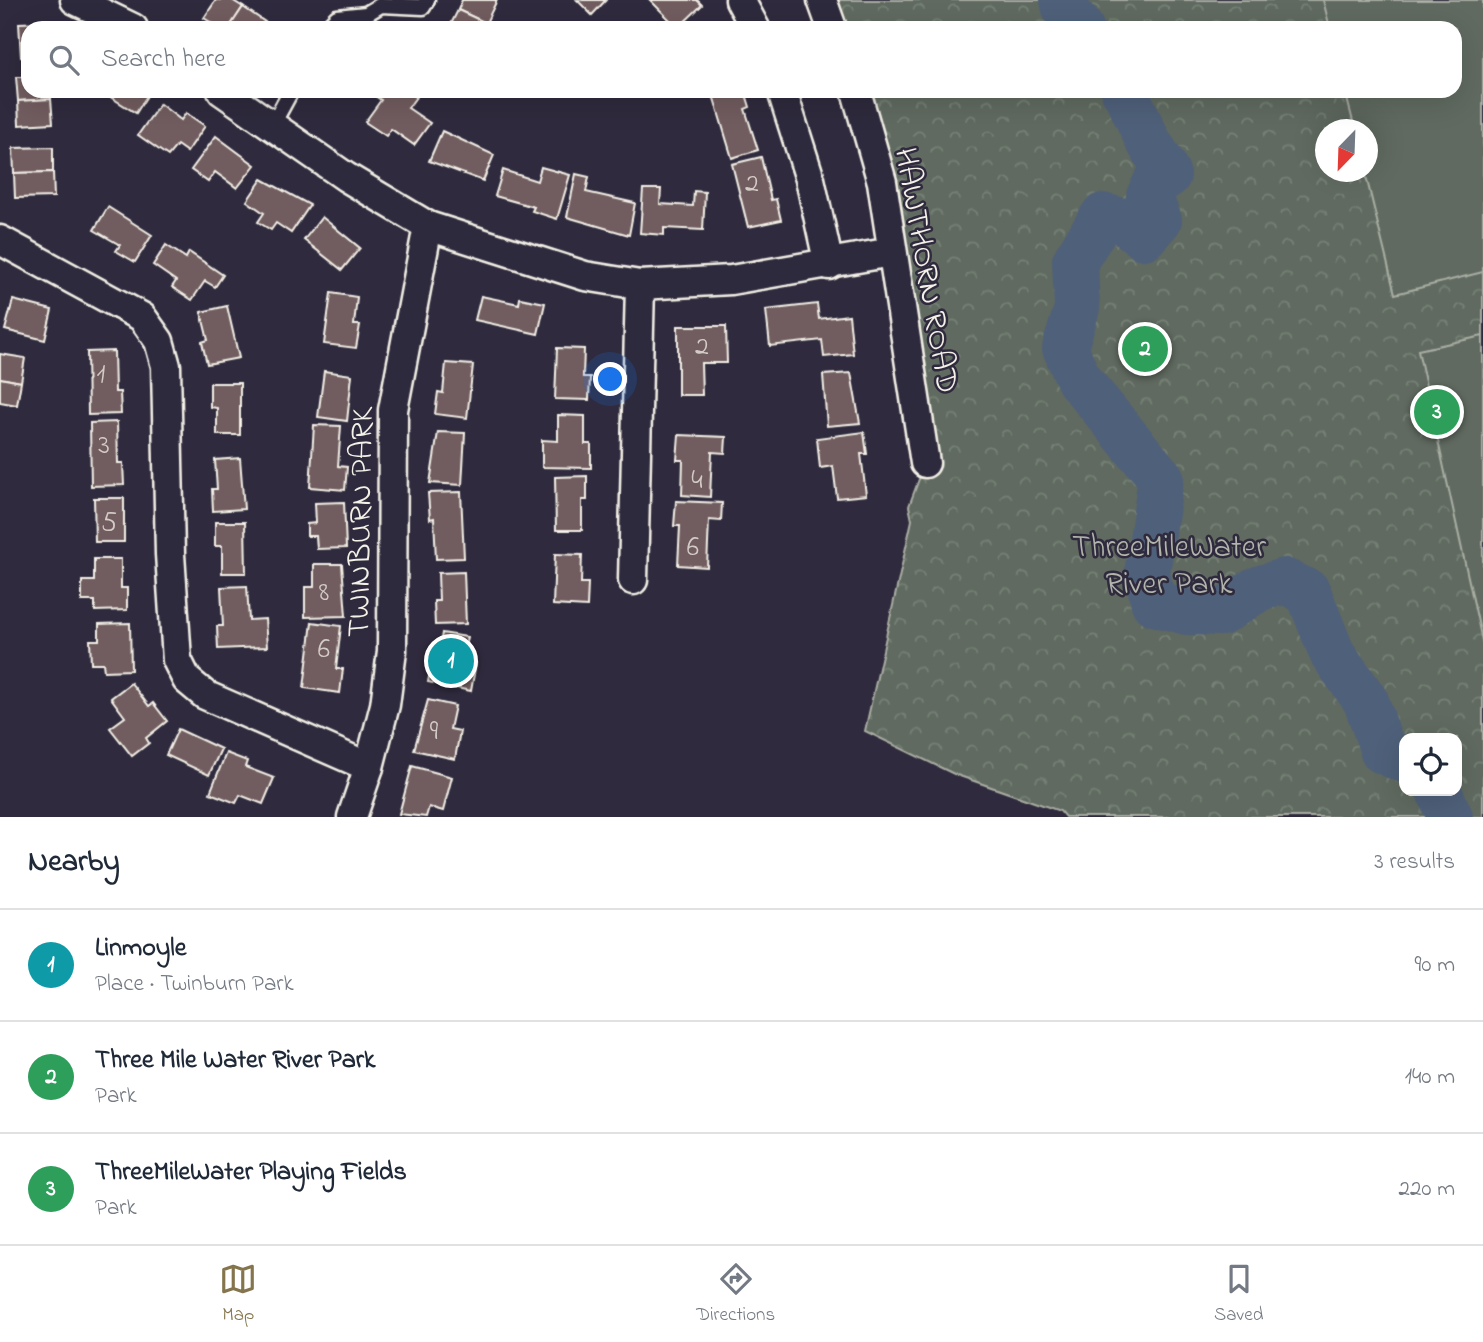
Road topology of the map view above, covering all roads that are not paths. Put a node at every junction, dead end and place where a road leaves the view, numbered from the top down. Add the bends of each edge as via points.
1 (75, 0) edge
2 (427, 0) edge
3 (740, 0) edge
4 (822, 0) edge
5 (382, 2) edge
6 (118, 21) edge
7 (333, 21) edge
8 (751, 21) edge
9 (830, 21) edge
10 (232, 98) edge
11 (287, 98) edge
12 (784, 98) edge
13 (858, 98) edge
14 (272, 126) junction
15 (428, 226) junction
16 (0, 240) edge
17 (892, 252) junction
18 (829, 265) junction
19 (640, 285) junction
20 (925, 463) dead end
21 (633, 580) dead end
22 (369, 767) junction
23 (352, 817) edge

1 - 6 street
2 - 5 lane via 424,7
3 - 8 street
4 - 9 street
5 - 7 lane via 366,14
10 - 14 street
11 - 14 lane
12 - 18 street via 810,179
13 - 17 street, HAWTHORN ROAD via 883,182
14 - 15 street
15 - 19 street via 585,276
15 - 22 street, TWINBURN PARK via 393,410 392,651 385,705
16 - 22 street via 142,317 159,341 166,366 177,660 187,680 205,695
17 - 18 street
17 - 20 street, HAWTHORN ROAD
18 - 19 street via 731,280
19 - 21 street
22 - 23 street, TWINBURN PARK

